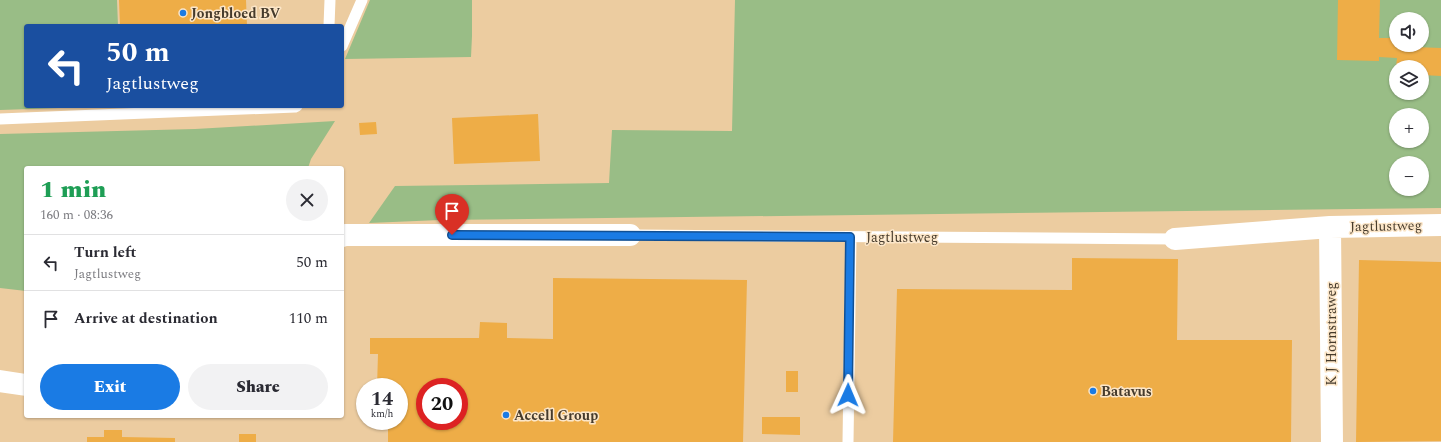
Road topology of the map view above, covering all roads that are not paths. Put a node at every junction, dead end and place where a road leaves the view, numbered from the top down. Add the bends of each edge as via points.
1 (330, 0) edge
2 (362, 0) edge
3 (329, 24) edge
4 (344, 41) edge
5 (272, 108) edge
6 (0, 120) edge
7 (1441, 225) edge
8 (1330, 227) junction
9 (344, 235) edge
10 (630, 236) joint
11 (850, 237) junction
12 (1175, 239) joint
13 (0, 381) edge
14 (24, 384) edge
15 (848, 442) edge
16 (1332, 442) edge

1 - 3 lane
2 - 4 lane
5 - 6 lane
7 - 8 street, Jagtlustweg
8 - 12 street, Jagtlustweg
8 - 16 street, K J Hornstraweg
9 - 10 street, Jagtlustweg
10 - 11 lane, Jagtlustweg
11 - 12 lane, Jagtlustweg
11 - 15 lane
13 - 14 street

